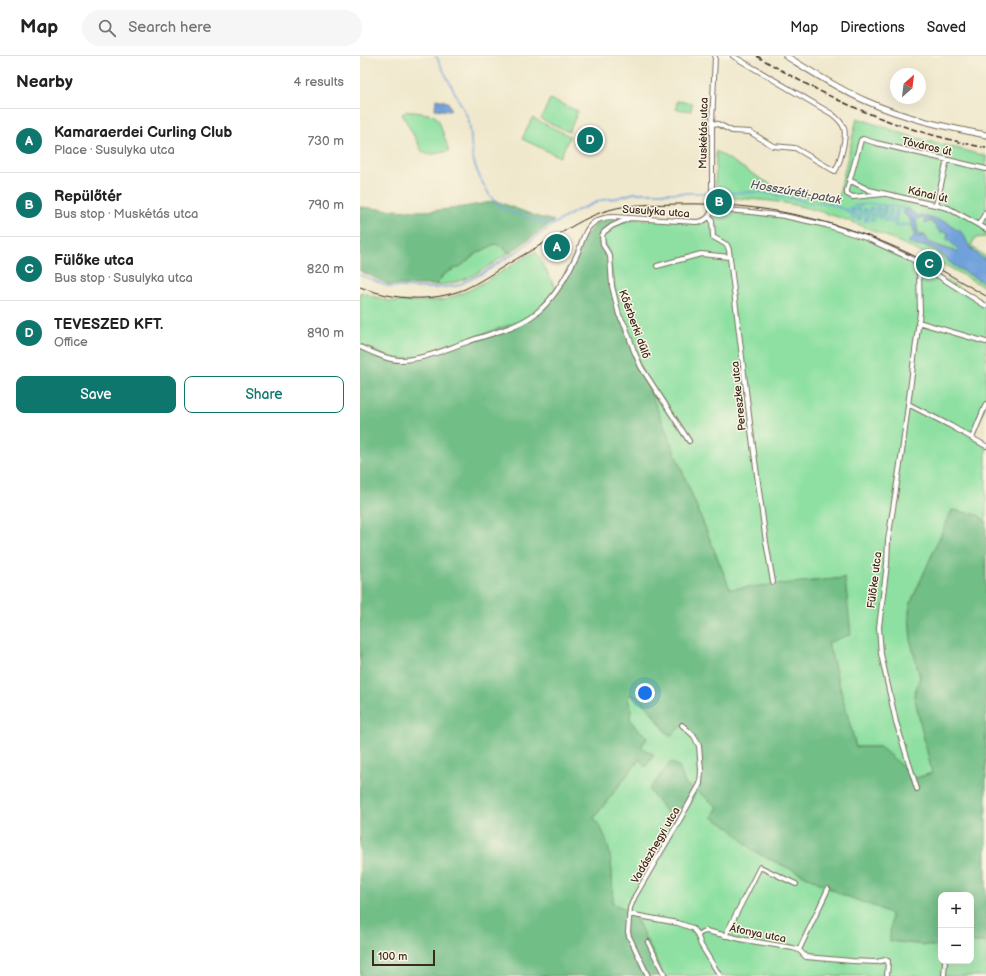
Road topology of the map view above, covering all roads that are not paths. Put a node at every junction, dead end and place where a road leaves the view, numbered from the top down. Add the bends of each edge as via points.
1 (715, 56) edge
2 (733, 56) edge
3 (786, 56) edge
4 (712, 123) junction
5 (986, 135) edge
6 (947, 160) junction
7 (986, 169) edge
8 (849, 180) junction
9 (884, 194) junction
10 (936, 205) junction
11 (712, 210) junction
12 (986, 212) edge
13 (709, 217) junction
14 (630, 218) junction
15 (979, 224) junction
16 (986, 229) edge
17 (730, 256) junction
18 (657, 266) dead end
19 (921, 266) junction
20 (986, 306) edge
21 (918, 322) junction
22 (986, 342) edge
23 (360, 347) edge
24 (908, 404) junction
25 (986, 404) edge
26 (972, 438) junction
27 (689, 441) dead end
28 (986, 446) edge
29 (772, 582) dead end
30 (682, 725) dead end
31 (917, 790) dead end
32 (796, 884) dead end
33 (828, 888) dead end
34 (630, 915) junction
35 (698, 935) junction
36 (725, 936) junction
37 (648, 942) dead end
38 (799, 950) junction
39 (945, 964) edge
40 (648, 976) edge
41 (665, 976) edge
42 (720, 976) edge
43 (887, 976) edge
44 (944, 976) edge

1 - 4 street, Muskétás utca
2 - 4 street via 839,120 844,127 844,139 838,165 835,171 795,148 773,146 750,132 732,131
3 - 5 street via 866,101 925,121
4 - 11 street, Muskétás utca
6 - 7 street, Tóváros út
6 - 8 street, Tóváros út via 863,139 860,141
6 - 10 street
8 - 9 street, Kánai út
8 - 9 street, Kánai út via 847,192 850,196
9 - 10 street, Kánai út
10 - 15 street, Kánai út
11 - 13 street
11 - 19 street via 784,216 826,225 878,244 910,258
12 - 15 street
13 - 14 street, Susulyka utca via 696,222
13 - 17 street, Pereszke utca via 712,220 713,237 727,245
14 - 23 street, Susulyka utca via 607,217 591,224 556,291 536,314 516,324 413,360 391,359
14 - 27 street, Kőérberki dűlő via 612,226 602,236 603,245 610,256 612,286 620,315 641,367
15 - 16 street, Kánai út
17 - 18 street via 701,254
17 - 29 street, Pereszke utca
19 - 20 street
19 - 21 street, Fülőke utca
21 - 22 street
21 - 24 street, Fülőke utca
24 - 26 street
24 - 31 street, Fülőke utca via 888,540 879,627 883,662 896,722
25 - 26 street
26 - 28 street
30 - 34 street, Vadászhegyi utca via 694,736 699,746 700,784 635,896
32 - 36 street via 760,867
33 - 38 street
34 - 35 street via 689,926
34 - 40 street, Vadászhegyi utca via 629,936
35 - 36 street, Áfonya utca via 706,931
35 - 42 street via 701,945
36 - 38 street, Áfonya utca
37 - 41 street
38 - 43 street, Áfonya utca via 806,957 876,962 886,960
39 - 44 street

